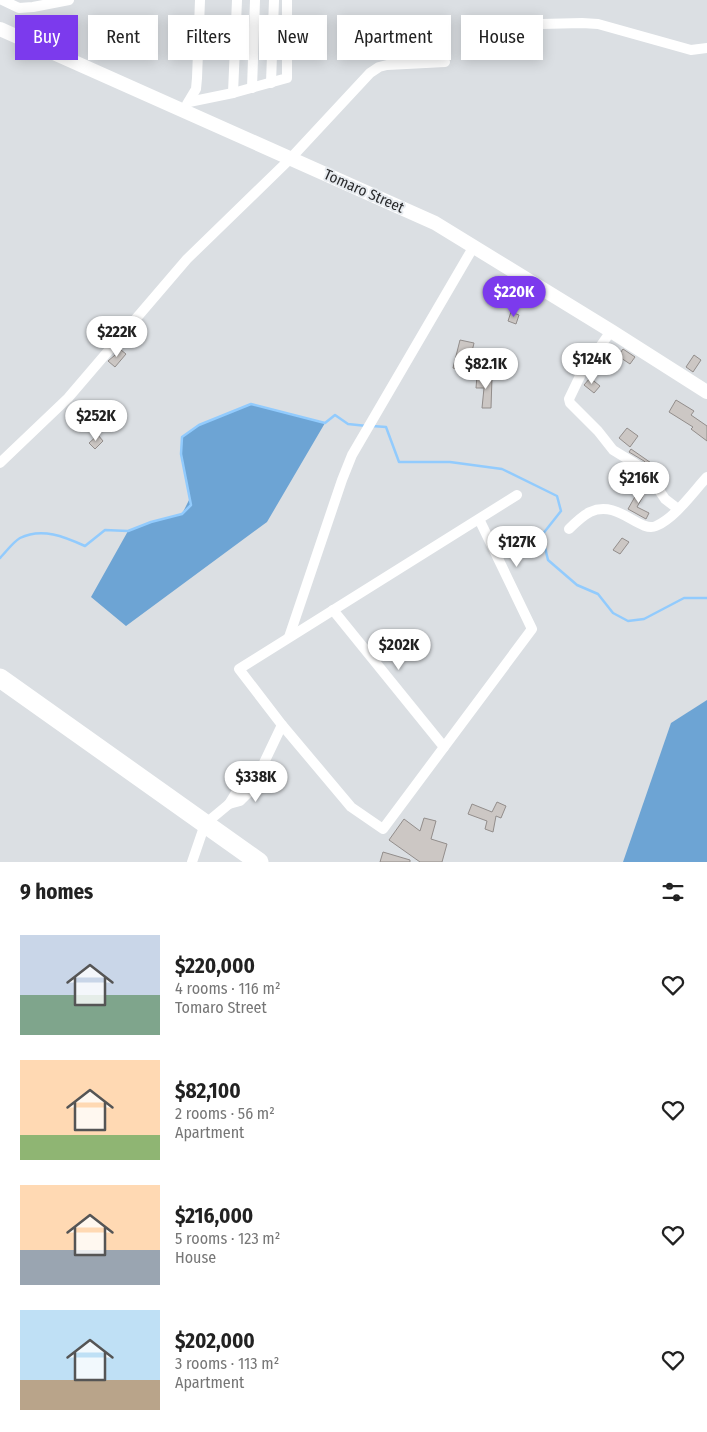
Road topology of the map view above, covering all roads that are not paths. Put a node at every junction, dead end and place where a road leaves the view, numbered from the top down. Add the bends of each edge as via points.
1 (2, 0) edge
2 (70, 0) edge
3 (200, 0) edge
4 (237, 0) edge
5 (255, 0) edge
6 (274, 0) edge
7 (287, 0) edge
8 (27, 4) edge
9 (543, 24) edge
10 (0, 29) edge
11 (707, 48) edge
12 (445, 62) dead end
13 (271, 83) junction
14 (252, 88) junction
15 (233, 93) junction
16 (185, 106) junction
17 (290, 159) junction
18 (474, 246) junction
19 (611, 330) junction
20 (707, 392) edge
21 (0, 463) edge
22 (707, 477) edge
23 (517, 495) dead end
24 (678, 509) junction
25 (479, 519) junction
26 (568, 529) dead end
27 (333, 610) junction
28 (289, 637) junction
29 (0, 678) edge
30 (0, 686) edge
31 (282, 725) junction
32 (444, 747) junction
33 (204, 827) junction
34 (192, 862) edge
35 (247, 862) edge
36 (259, 862) edge

1 - 8 street via 19,8
2 - 8 street
3 - 16 street via 198,78 196,89
4 - 15 street
5 - 14 street
6 - 13 street
7 - 13 street via 287,78
9 - 11 street via 598,24 691,50
10 - 16 street, Tomaro Street
12 - 17 street via 379,67
13 - 14 street
14 - 15 street
15 - 16 street
16 - 17 street, Tomaro Street
17 - 18 street, Tomaro Street via 434,223
17 - 21 street via 187,259 68,398
18 - 19 street, Tomaro Street
18 - 28 street via 352,455
19 - 20 street, Tomaro Street
19 - 24 street via 568,399 613,450 639,466 665,499
22 - 24 street
23 - 25 street
24 - 26 street via 651,527 611,509 600,509 589,512
25 - 27 street
25 - 32 street via 532,629
27 - 28 street
27 - 32 street
28 - 31 street via 239,669
29 - 33 highway
30 - 33 highway
31 - 32 street via 351,807 383,829
31 - 33 street via 258,775
33 - 34 street
33 - 35 highway
33 - 36 highway

